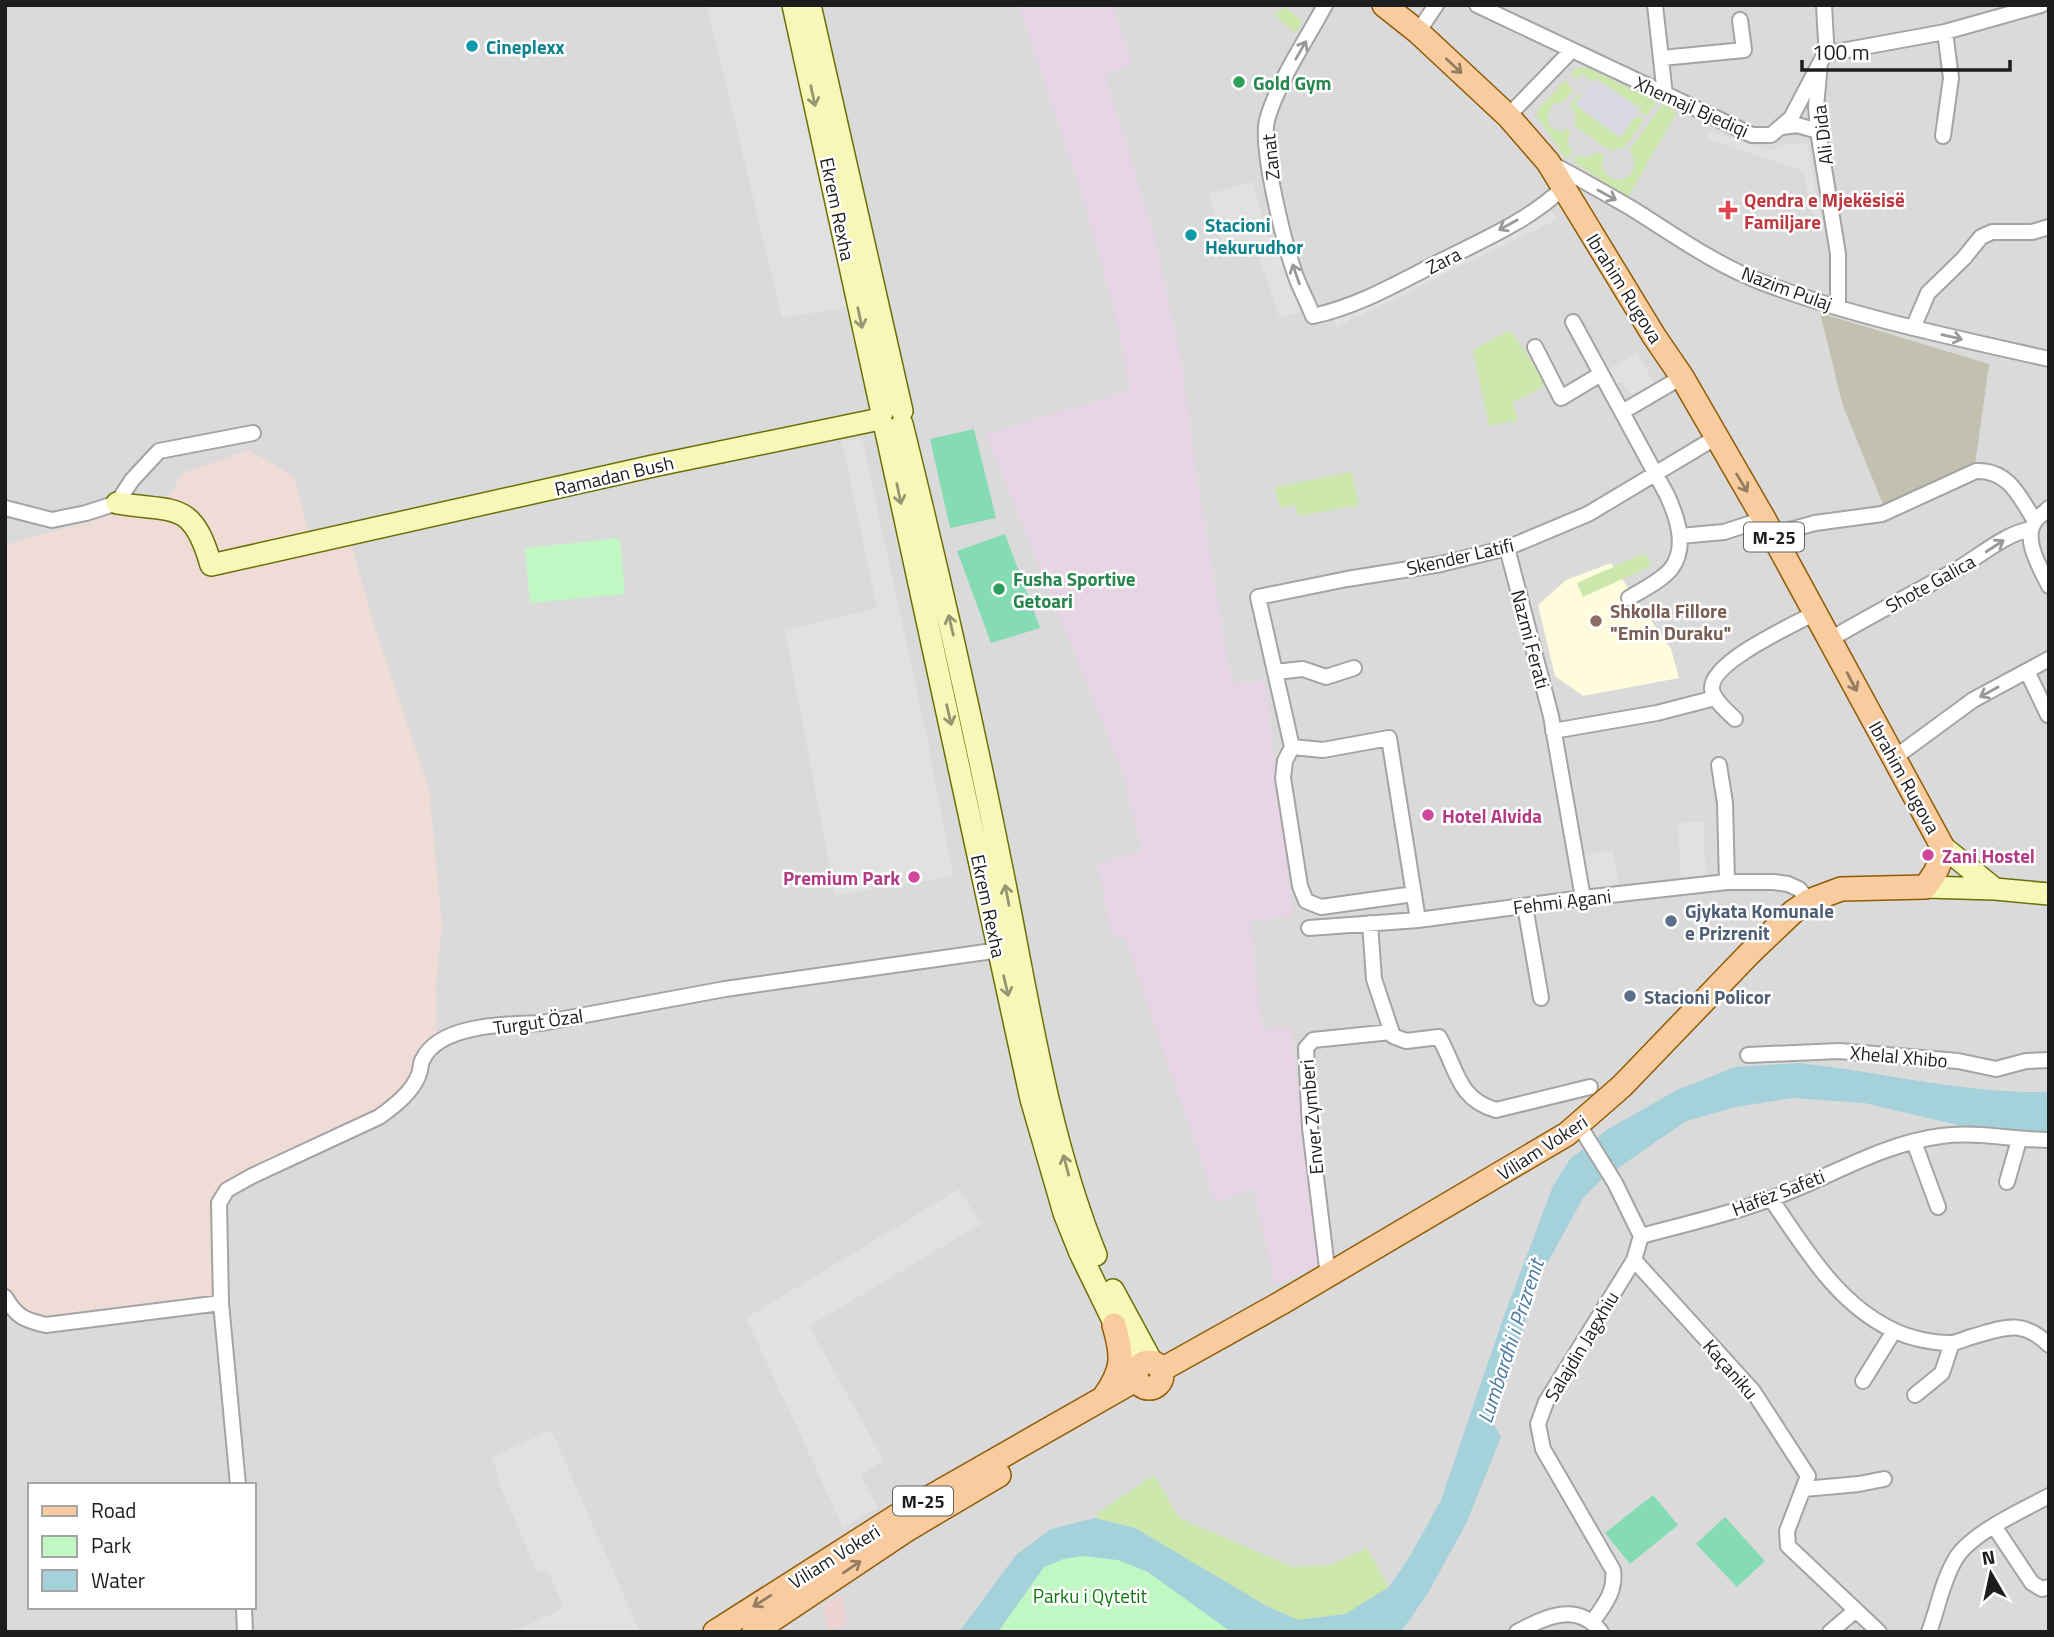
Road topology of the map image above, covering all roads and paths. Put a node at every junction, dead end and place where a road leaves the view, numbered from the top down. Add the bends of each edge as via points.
1 (793, 5) edge
2 (810, 5) edge
3 (1325, 5) edge
4 (1384, 5) edge
5 (1436, 5) edge
6 (1477, 5) edge
7 (1655, 5) edge
8 (1824, 5) edge
9 (2041, 5) edge
10 (1740, 20) dead end
11 (1418, 32) junction
12 (1945, 32) junction
13 (1572, 50) junction
14 (1662, 58) junction
15 (1822, 59) junction
16 (1665, 95) junction
17 (1508, 116) junction
18 (1782, 127) junction
19 (1818, 131) junction
20 (1943, 136) dead end
21 (1548, 162) junction
22 (1564, 187) junction
23 (2049, 227) edge
24 (1838, 307) junction
25 (1314, 316) joint
26 (1573, 322) dead end
27 (1913, 327) junction
28 (1535, 348) dead end
29 (2049, 359) edge
30 (1601, 374) junction
31 (1682, 377) junction
32 (1622, 412) junction
33 (890, 419) junction
34 (253, 433) dead end
35 (1715, 438) junction
36 (1656, 474) junction
37 (117, 503) junction
38 (5, 508) edge
39 (2049, 508) edge
40 (2033, 525) junction
41 (1768, 527) junction
42 (1680, 536) junction
43 (1507, 548) junction
44 (2049, 586) edge
45 (1629, 598) dead end
46 (1815, 613) junction
47 (1829, 640) junction
48 (2047, 664) edge
49 (1354, 668) dead end
50 (2026, 671) junction
51 (1275, 672) junction
52 (1715, 698) junction
53 (2048, 715) edge
54 (1735, 719) dead end
55 (1553, 731) junction
56 (1292, 747) junction
57 (1894, 758) junction
58 (1719, 765) dead end
59 (1942, 846) junction
60 (1727, 882) junction
61 (1925, 887) junction
62 (1995, 888) junction
63 (1414, 894) junction
64 (2049, 894) edge
65 (1583, 898) junction
66 (1809, 901) junction
67 (1525, 906) junction
68 (1418, 920) junction
69 (1370, 923) junction
70 (1309, 928) dead end
71 (1008, 948) junction
72 (1541, 998) dead end
73 (1391, 1032) junction
74 (1748, 1055) dead end
75 (2049, 1060) edge
76 (1590, 1087) dead end
77 (1583, 1131) junction
78 (2019, 1140) junction
79 (2049, 1140) edge
80 (1913, 1142) junction
81 (2007, 1182) dead end
82 (1771, 1199) junction
83 (1938, 1207) dead end
84 (1641, 1236) junction
85 (1634, 1261) junction
86 (1328, 1276) junction
87 (5, 1297) edge
88 (221, 1303) junction
89 (1114, 1325) junction
90 (1894, 1331) junction
91 (1952, 1343) junction
92 (2049, 1345) edge
93 (1146, 1374) junction
94 (1863, 1381) dead end
95 (1914, 1395) dead end
96 (1102, 1398) junction
97 (1884, 1479) dead end
98 (237, 1483) edge
99 (1804, 1489) junction
100 (2049, 1496) edge
101 (1994, 1526) junction
102 (2049, 1587) edge
103 (244, 1609) edge
104 (1856, 1610) junction
105 (1597, 1626) edge
106 (245, 1632) edge
107 (715, 1632) edge
108 (754, 1632) edge
109 (1517, 1632) edge
110 (1830, 1632) edge
111 (1879, 1632) edge
112 (1929, 1632) edge

1 -> 33 street, Ekrem Rexha
2 - 33 street, Ekrem Rexha
25 -> 3 street, Zanat via 1293,265 1265,141 1267,120 1285,77
4 - 11 main road, Ibrahim Rugova / M-25
5 - 11 street
6 - 13 street, Xhemajl Bjediqi
7 - 14 street
8 - 15 street, Ali Dida
9 - 12 street
10 - 14 street via 1744,50
11 -> 17 main road, Ibrahim Rugova / M-25
12 - 15 street
12 - 20 street via 1951,78
13 - 16 street, Xhemajl Bjediqi
13 - 17 street
14 - 16 street
15 - 18 street
15 - 19 street, Ali Dida
16 - 18 street, Xhemajl Bjediqi via 1752,135 1771,135
17 - 21 main road, Ibrahim Rugova / M-25
18 - 19 street, Xhemajl Bjediqi via 1797,125
19 - 24 street, Ali Dida via 1838,254
21 - 22 main road, Ibrahim Rugova / M-25
21 -> 24 street, Nazim Pulaj via 1693,248 1759,281
22 -> 25 street, Zara via 1546,205 1468,247 1384,290
22 - 31 main road, Ibrahim Rugova / M-25
23 - 27 street via 1981,237 1928,293
24 - 27 street, Nazim Pulaj
26 - 30 street
27 -> 29 street, Nazim Pulaj
28 - 30 street via 1561,398
30 - 32 street
31 - 32 street
31 - 35 main road, Ibrahim Rugova / M-25
32 - 36 street
33 - 37 street, Ramadan Bush via 653,466 211,565 206,545 188,516
33 - 71 street, Ekrem Rexha via 970,707
34 - 37 street via 159,451
35 - 36 street, Skender Latifi
35 -> 41 main road, Ibrahim Rugova / M-25
36 - 42 street via 1675,512
36 - 43 street, Skender Latifi via 1588,514
37 - 38 street via 52,520
39 - 40 street, Shote Galica
40 - 41 street via 2004,478 1976,471 1882,514
40 - 44 street via 2035,554
47 -> 40 street, Shote Galica
41 - 42 street
41 - 46 main road, Ibrahim Rugova / M-25
42 - 45 street via 1671,569
43 - 51 street, Skender Latifi via 1258,597
43 - 55 street, Nazmi Ferati
46 - 47 main road, Ibrahim Rugova / M-25
46 - 52 street via 1726,663 1713,678
47 -> 57 main road, Ibrahim Rugova / M-25
48 - 50 street
49 - 51 street via 1326,677 1303,669
50 - 53 street
50 -> 57 street via 1973,701
51 - 56 street, Skender Latifi
52 - 54 street
52 - 55 street
55 - 65 street, Nazmi Ferati
56 - 63 street via 1322,750 1389,738
56 - 63 street via 1283,778 1306,901 1321,907
57 - 59 main road, Ibrahim Rugova / M-25
58 - 60 street
59 - 61 main road via 1939,867
59 - 62 street, Ibrahim Rugova
60 - 65 street, Fehmi Agani
60 - 66 street, Fehmi Agani via 1788,884
61 - 62 street, Viliam Vokeri
61 - 66 main road, Viliam Vokeri / M-25 via 1841,889
62 - 64 street, Viliam Vokeri
63 - 68 street
65 - 67 street, Fehmi Agani
66 - 77 main road, Viliam Vokeri / M-25 via 1749,953
67 - 68 street, Fehmi Agani
67 - 72 street
68 - 69 street, Fehmi Agani
69 - 70 street, Fehmi Agani
69 - 73 street via 1374,979
71 - 88 street, Turgut Özal via 454,1033 437,1042 423,1058 418,1077 407,1092 379,1117 227,1190 219,1203
71 -> 89 street, Ekrem Rexha via 1031,1099 1064,1213
93 -> 71 street, Ekrem Rexha via 1076,1200
73 - 76 street, Enver Zymberi via 1406,1041 1439,1037 1467,1095 1488,1108 1496,1110
73 - 86 street, Enver Zymberi via 1313,1040 1306,1048 1310,1128
74 - 75 street, Xhelal Xhibo via 1839,1051 1958,1060 1996,1069
77 - 84 street
77 - 86 main road, Viliam Vokeri / M-25
78 - 79 street, Hafëz Safeti
78 - 80 street, Hafëz Safeti via 1973,1135
78 - 81 street
80 - 82 street, Hafëz Safeti
80 - 83 street
82 - 84 street, Hafëz Safeti
82 - 90 street via 1822,1273 1862,1312
84 - 85 street, Salajdin Jagxhiu
85 - 99 street, Kaçaniku via 1753,1391 1808,1476
85 - 105 street, Salajdin Jagxhiu via 1546,1402 1538,1424 1543,1449 1613,1570 1615,1584
86 - 93 main road, Viliam Vokeri / M-25
87 - 88 street via 15,1314 46,1325
88 - 98 street, Turgut Özal
89 - 93 street, Ekrem Rexha
89 - 96 main road via 1120,1369
90 - 91 street
90 - 94 street
91 - 92 street via 2007,1326 2036,1332
91 - 95 street via 1942,1373
93 - 96 main road, Viliam Vokeri / M-25
108 -> 93 main road, Viliam Vokeri / M-25
96 -> 107 main road, Viliam Vokeri / M-25 via 897,1516
97 - 99 street
99 - 104 street via 1787,1531 1788,1546
100 - 101 street
101 - 102 street via 2032,1583 2042,1589
101 - 112 street via 1954,1560
103 - 106 street
104 - 110 street
104 - 111 street
105 - 109 street via 1576,1613 1533,1623

